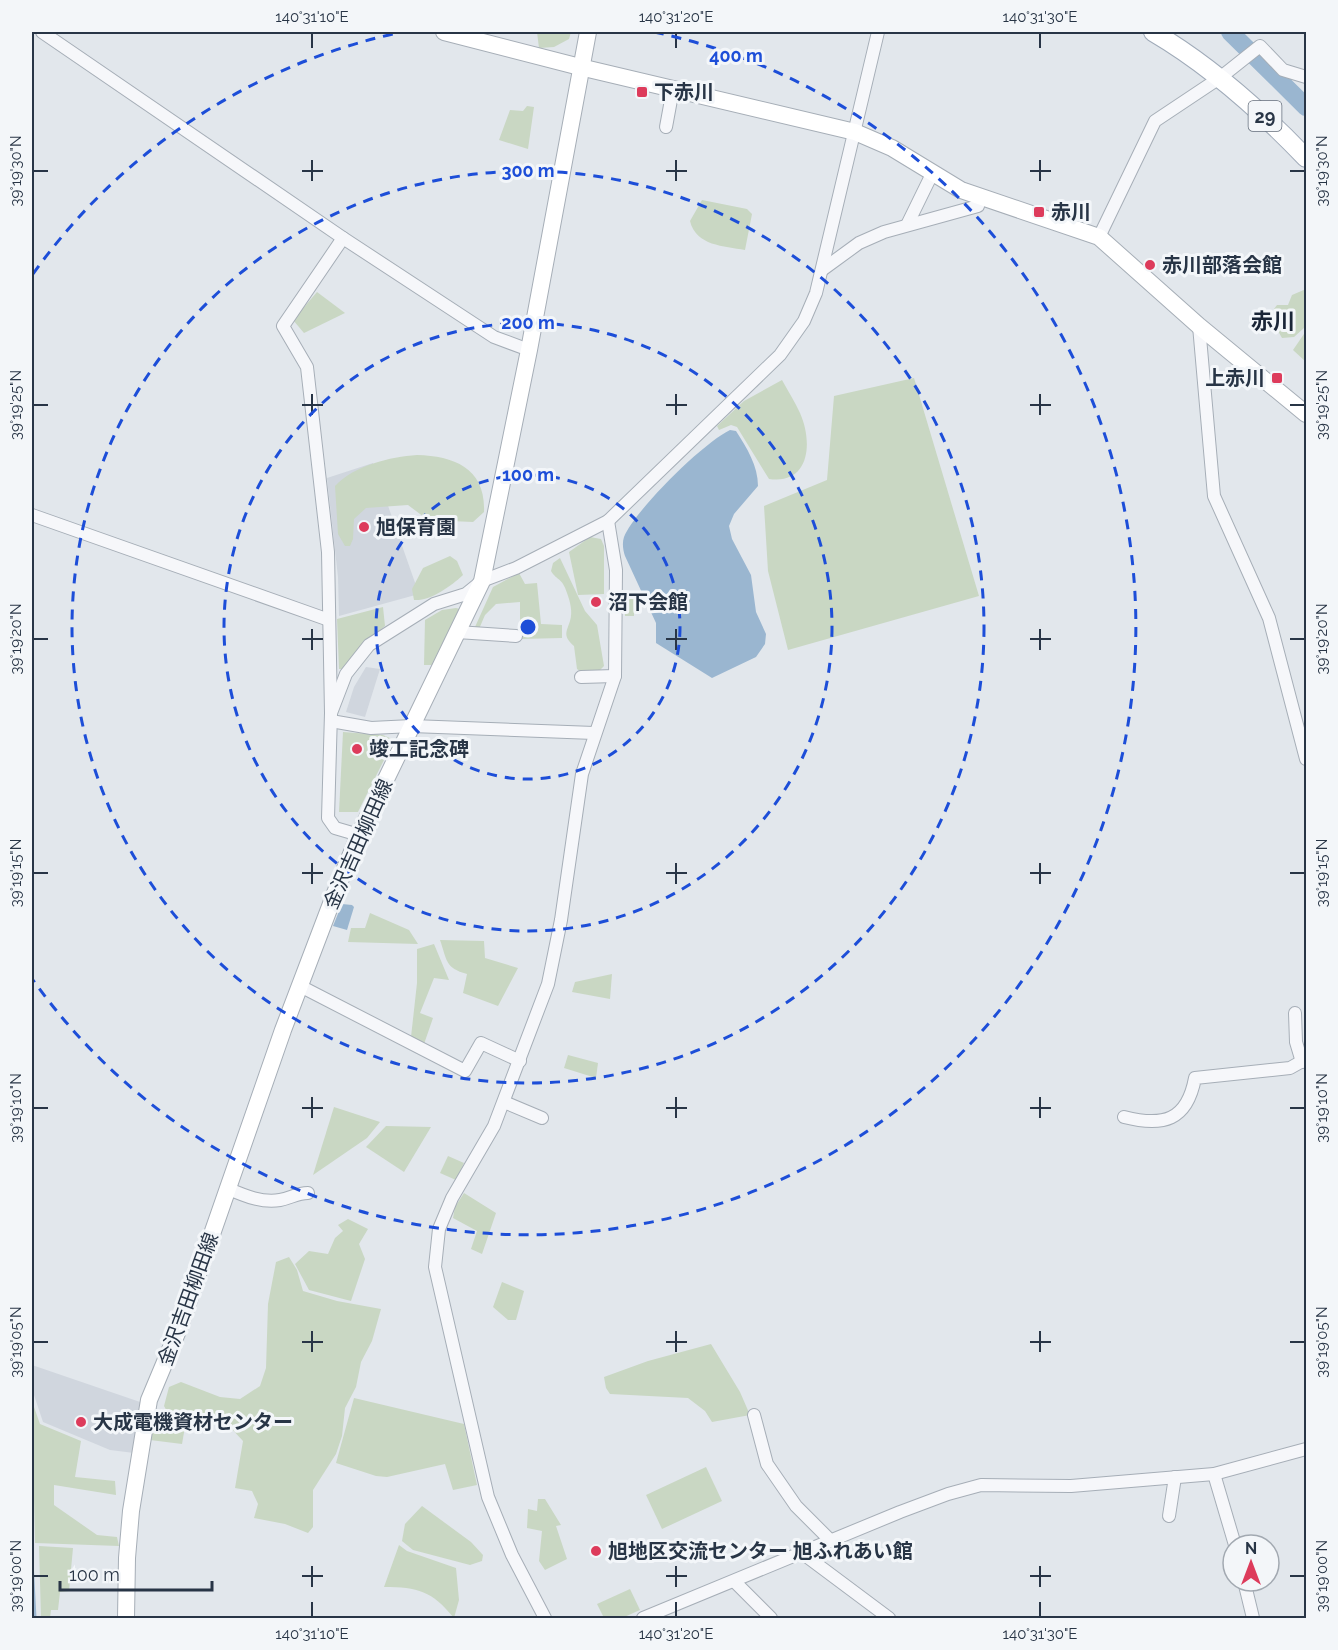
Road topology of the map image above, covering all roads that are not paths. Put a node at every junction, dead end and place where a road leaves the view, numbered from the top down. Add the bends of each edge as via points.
1 (42, 32) edge
2 (444, 32) edge
3 (588, 32) edge
4 (878, 32) edge
5 (1153, 32) edge
6 (580, 68) junction
7 (1221, 76) junction
8 (1306, 77) edge
9 (673, 89) junction
10 (666, 127) dead end
11 (855, 132) junction
12 (1306, 158) edge
13 (932, 174) junction
14 (980, 198) junction
15 (908, 223) junction
16 (1099, 237) junction
17 (343, 238) junction
18 (822, 270) junction
19 (1199, 326) junction
20 (529, 350) junction
21 (1306, 414) edge
22 (32, 515) edge
23 (608, 521) junction
24 (482, 581) junction
25 (329, 620) junction
26 (457, 632) junction
27 (516, 636) dead end
28 (615, 676) junction
29 (581, 677) dead end
30 (331, 717) junction
31 (412, 726) junction
32 (594, 733) junction
33 (1306, 759) edge
34 (359, 835) junction
35 (300, 986) junction
36 (1295, 1013) dead end
37 (520, 1061) junction
38 (1304, 1061) edge
39 (504, 1102) junction
40 (542, 1118) dead end
41 (1124, 1118) dead end
42 (229, 1190) junction
43 (308, 1193) dead end
44 (754, 1415) dead end
45 (1306, 1449) edge
46 (1214, 1474) junction
47 (1175, 1477) junction
48 (1169, 1516) dead end
49 (1231, 1533) edge
50 (831, 1541) junction
51 (802, 1553) junction
52 (735, 1582) junction
53 (1247, 1593) edge
54 (126, 1618) edge
55 (545, 1618) edge
56 (643, 1618) edge
57 (771, 1618) edge
58 (889, 1618) edge
59 (1253, 1618) edge

1 - 17 street
2 - 6 main road
3 - 6 main road, 金沢吉田柳田線
4 - 11 street
5 - 7 main road, 29
6 - 9 main road
6 - 20 main road, 金沢吉田柳田線
7 - 8 street via 1260,46 1283,70
7 - 12 main road, 29
7 - 16 street via 1155,121
9 - 10 street
9 - 11 main road
11 - 13 main road via 892,148
11 - 18 street
13 - 14 main road
13 - 15 street
14 - 15 street via 978,206
14 - 16 main road
15 - 18 street via 859,243
16 - 19 main road
17 - 20 street via 494,337
17 - 25 street via 283,326 307,368 327,552
18 - 23 street via 804,321 780,356
19 - 21 main road
19 - 33 street via 1214,496 1269,618
20 - 24 main road, 金沢吉田柳田線
22 - 25 street
23 - 24 street
23 - 28 street via 616,570
24 - 26 main road, 金沢吉田柳田線
24 - 30 street via 466,594 434,604 369,645 346,674
25 - 30 street
26 - 27 street
26 - 31 main road, 金沢吉田柳田線
28 - 29 street
28 - 32 street
30 - 31 street via 371,728
30 - 34 street via 328,818 335,828
31 - 32 street
31 - 34 main road, 金沢吉田柳田線
32 - 37 street via 576,804 563,909 548,984
34 - 35 main road, 金沢吉田柳田線
35 - 37 street via 465,1071 481,1043
35 - 42 main road, 金沢吉田柳田線
36 - 38 street via 1296,1042
37 - 39 street
38 - 41 street via 1290,1068 1195,1078 1191,1096 1177,1114 1160,1123
39 - 40 street
39 - 55 street via 439,1229 435,1267 488,1497 512,1555
42 - 43 street via 268,1201
42 - 54 main road, 金沢吉田柳田線 via 150,1400 131,1511
44 - 50 street via 767,1464 796,1506
45 - 46 street
46 - 47 street
46 - 49 street
47 - 48 street
47 - 50 street via 1071,1486 981,1485 948,1494
50 - 51 street
51 - 52 street
51 - 58 street
52 - 56 street
52 - 57 street
53 - 59 street

